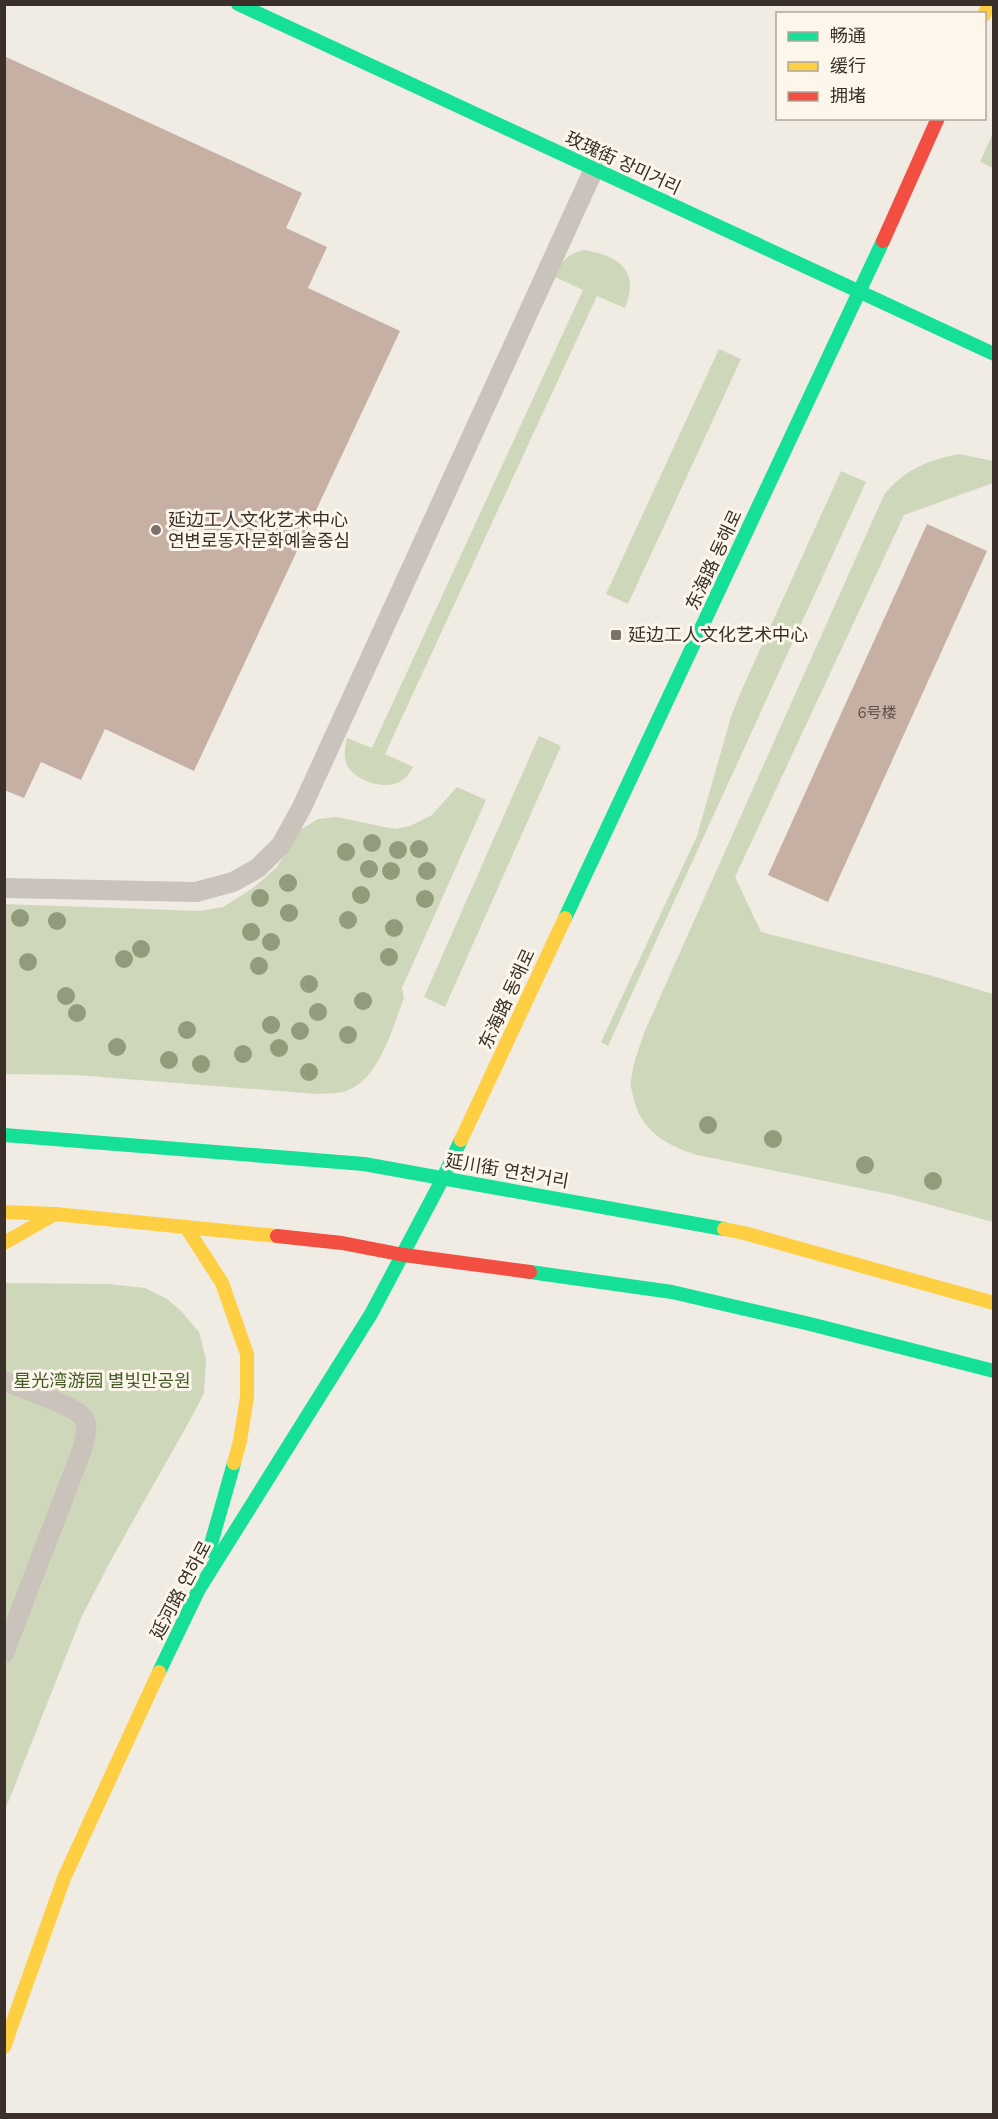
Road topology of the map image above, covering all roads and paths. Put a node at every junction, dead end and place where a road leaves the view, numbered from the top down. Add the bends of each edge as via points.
1 (238, 4) edge
2 (937, 120) edge
3 (594, 169) junction
4 (860, 292) junction
5 (993, 354) edge
6 (4, 888) edge
7 (4, 1135) edge
8 (443, 1178) junction
9 (4, 1212) edge
10 (55, 1214) junction
11 (186, 1227) junction
12 (4, 1243) edge
13 (404, 1255) junction
14 (993, 1303) edge
15 (993, 1371) edge
16 (4, 1381) edge
17 (199, 1589) junction
18 (4, 1653) edge
19 (4, 2047) edge

1 - 3 main road, 玫瑰街 장미거리
2 - 4 main road, 东海路 동해로
3 - 4 main road, 玫瑰街 장미거리
3 - 6 lane via 302,807 280,845 258,868 233,882 196,892
4 - 5 main road, 玫瑰街 장미거리
4 - 8 main road, 东海路 동해로
7 - 8 main road, 延川街 연천거리 via 364,1164
8 - 13 main road, 延河路 연하로
8 - 14 main road, 延川街 연천거리 via 744,1233
9 - 10 main road
10 - 11 main road
10 - 12 main road
11 - 13 main road via 342,1243
11 - 17 main road via 222,1283 247,1354 247,1397 240,1441
13 - 15 main road via 672,1292
13 - 17 main road, 延河路 연하로
16 - 18 lane via 68,1407 83,1418 87,1429
17 - 19 main road, 延河路 연하로 via 64,1878

